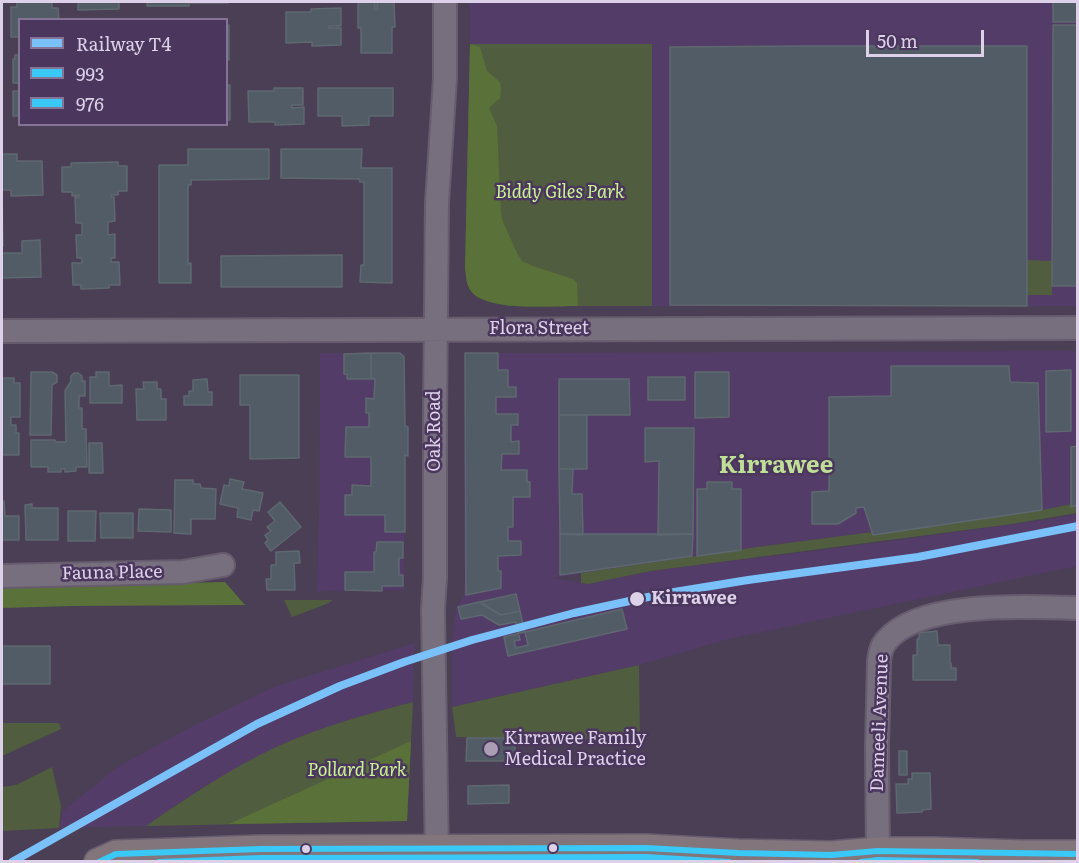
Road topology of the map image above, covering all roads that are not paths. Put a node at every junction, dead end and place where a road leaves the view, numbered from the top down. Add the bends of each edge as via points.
1 (445, 2) edge
2 (1077, 328) edge
3 (436, 330) junction
4 (2, 331) edge
5 (223, 565) dead end
6 (2, 576) edge
7 (1077, 608) edge
8 (1077, 854) edge
9 (437, 855) edge
10 (878, 856) edge
11 (830, 858) edge
12 (98, 861) edge

1 - 3 street, Oak Road
2 - 3 street, Flora Street
3 - 4 street, Flora Street
3 - 9 street, Oak Road via 433,609
5 - 6 street, Fauna Place via 183,572
7 - 10 street, Dameeli Avenue via 1004,608 936,615 910,623 886,640 879,661
8 - 10 main road via 933,851
9 - 11 main road via 646,848
9 - 12 main road via 260,849 116,854
10 - 11 main road

